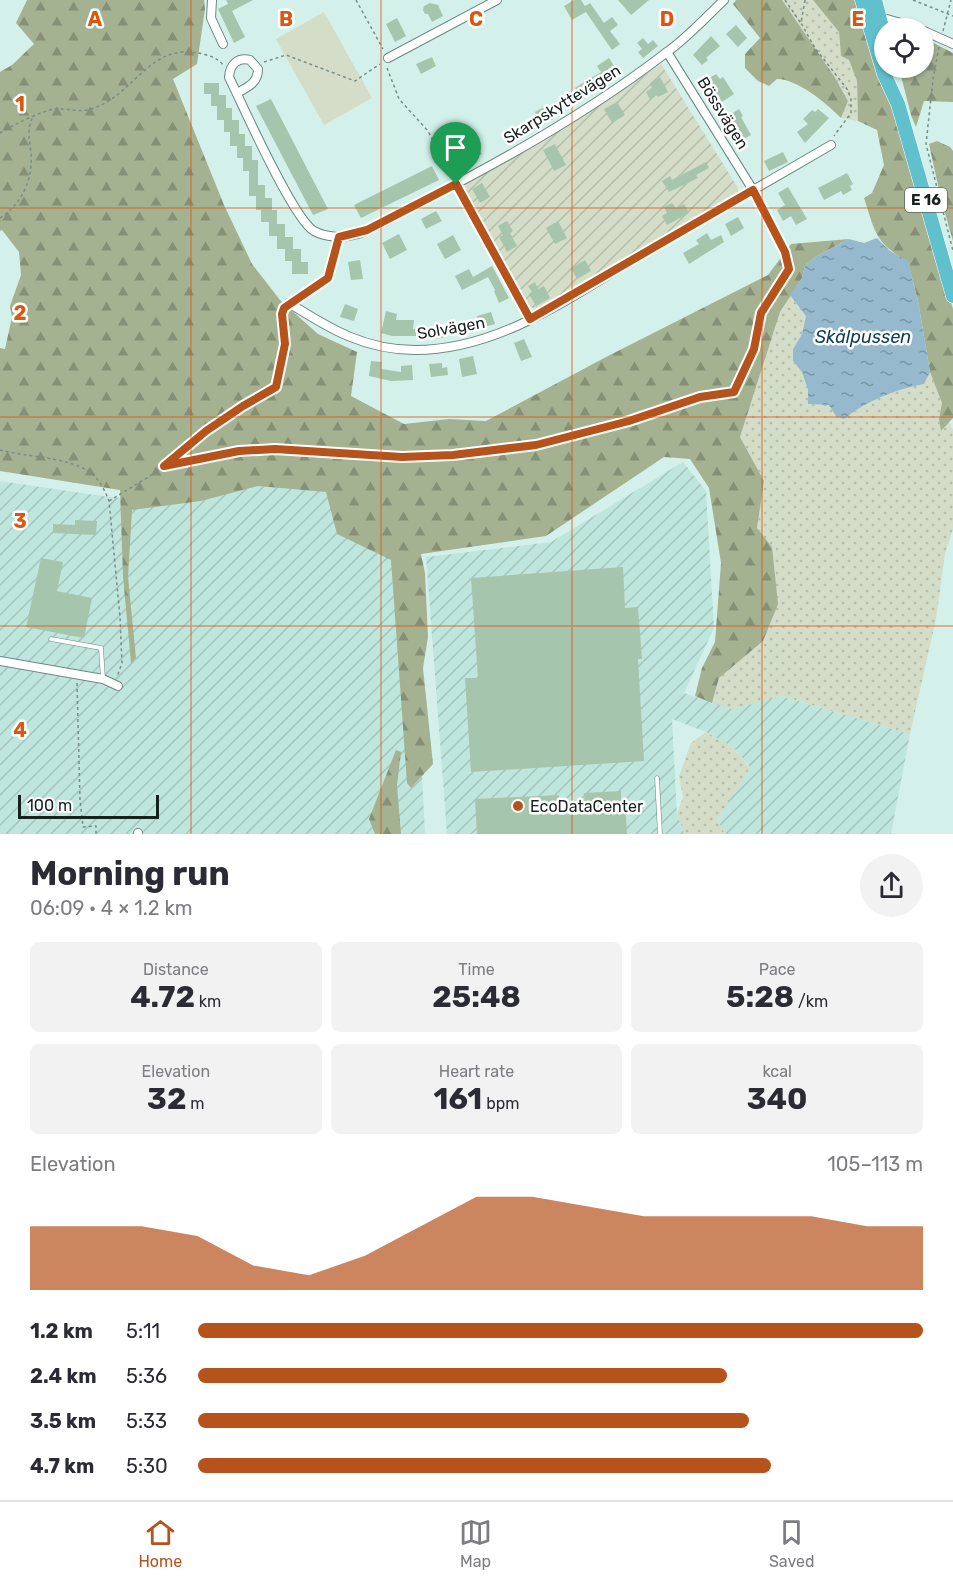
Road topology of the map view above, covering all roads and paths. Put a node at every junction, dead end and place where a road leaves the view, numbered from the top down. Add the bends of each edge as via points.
1 (212, 0) edge
2 (356, 0) edge
3 (497, 0) edge
4 (724, 0) edge
5 (785, 0) edge
6 (805, 0) edge
7 (862, 0) edge
8 (875, 0) edge
9 (913, 0) edge
10 (951, 0) edge
11 (948, 14) junction
12 (953, 16) edge
13 (880, 17) joint
14 (883, 18) edge
15 (801, 23) junction
16 (934, 35) edge
17 (941, 38) junction
18 (223, 44) dead end
19 (953, 44) edge
20 (667, 52) junction
21 (388, 58) junction
22 (257, 66) junction
23 (229, 77) junction
24 (894, 78) edge
25 (237, 93) junction
26 (898, 104) junction
27 (33, 117) junction
28 (0, 133) edge
29 (831, 145) joint
30 (450, 174) dead end
31 (456, 184) junction
32 (753, 190) junction
33 (0, 218) edge
34 (339, 237) junction
35 (953, 251) edge
36 (953, 296) edge
37 (289, 303) junction
38 (530, 319) junction
39 (0, 450) edge
40 (164, 466) junction
41 (109, 501) junction
42 (51, 639) dead end
43 (0, 661) edge
44 (76, 676) junction
45 (103, 679) junction
46 (118, 686) dead end
47 (657, 778) dead end
48 (96, 834) edge
49 (660, 834) edge

1 - 18 street via 212,18
2 - 21 path
3 - 21 street
4 - 20 street, Skarpskyttevägen
5 - 15 path
6 - 15 path
7 - 26 highway, E 16 via 884,74
8 - 13 highway
9 - 11 path
10 - 11 path
11 - 12 path
11 - 17 path
13 - 14 street
15 - 29 path via 851,99 851,113
16 - 17 street
17 - 19 street
17 - 35 path via 926,144
20 - 31 street, Skarpskyttevägen via 568,120
20 - 32 street, Bössvägen
21 - 22 path via 355,81 286,55
21 - 30 path via 387,68 399,99 428,131
22 - 23 street via 241,59 231,66
22 - 25 street via 255,81
23 - 25 street
23 - 27 path via 221,62 210,56 176,52 150,64 132,82 89,110 55,109
24 - 26 highway, E 16
25 - 34 street via 305,223 316,232
26 - 36 highway, E 16
27 - 28 path
27 - 33 path via 28,130 32,168 25,192
29 - 32 street, Solvägen
31 - 34 street, Skarpskyttevägen via 367,230
31 - 38 street
32 - 38 street, Solvägen
32 - 40 path via 785,252 789,269 761,313 754,349 734,392 700,397 629,421 536,445 402,457 275,449 239,451
34 - 37 path via 328,278
37 - 38 street, Solvägen via 347,336 406,349 470,343
37 - 40 path via 282,314 285,344 276,387 206,431
39 - 41 path via 81,466 93,474
40 - 41 path
41 - 45 path via 122,663 118,674
42 - 45 lane via 101,648
43 - 44 street
44 - 45 street
44 - 48 path via 83,827 96,826
45 - 46 street
47 - 49 lane

